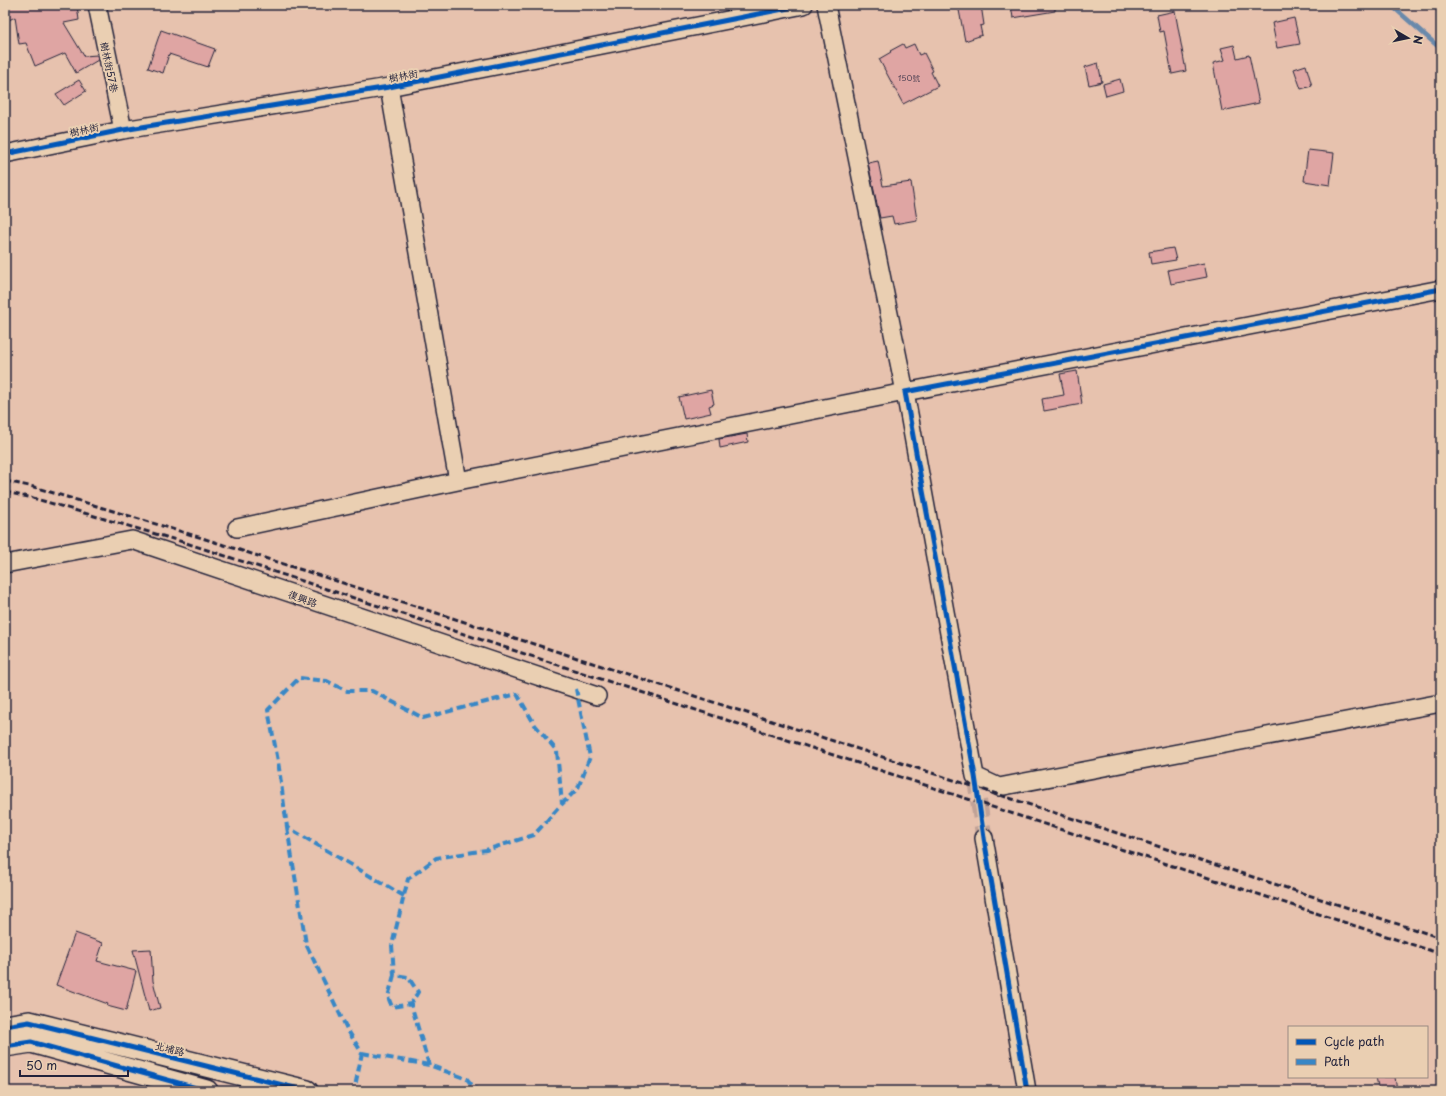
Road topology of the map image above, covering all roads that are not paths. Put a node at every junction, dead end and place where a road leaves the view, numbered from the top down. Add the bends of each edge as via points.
1 (97, 5) edge
2 (804, 5) edge
3 (826, 5) edge
4 (389, 87) junction
5 (123, 130) junction
6 (5, 154) edge
7 (1441, 289) edge
8 (905, 392) junction
9 (458, 481) junction
10 (237, 528) dead end
11 (5, 564) edge
12 (597, 696) dead end
13 (1441, 703) edge
14 (984, 838) tunnel mouth
15 (5, 1015) edge
16 (5, 1026) edge
17 (30, 1032) junction
18 (5, 1046) edge
19 (207, 1091) edge
20 (307, 1091) edge
21 (1027, 1091) edge

1 - 5 street, 樹林街57巷
2 - 4 street, 樹林街
3 - 8 street
4 - 5 street, 樹林街
4 - 9 street
5 - 6 street, 樹林街
7 - 8 street
8 - 9 street
8 - 13 street via 975,776 999,787
9 - 10 street
11 - 12 street, 復興路 via 132,540
14 - 21 street
15 - 17 street, 北埔路
16 - 17 main road
17 - 18 main road
17 - 19 main road, 北埔路
17 - 20 main road, 北埔路

